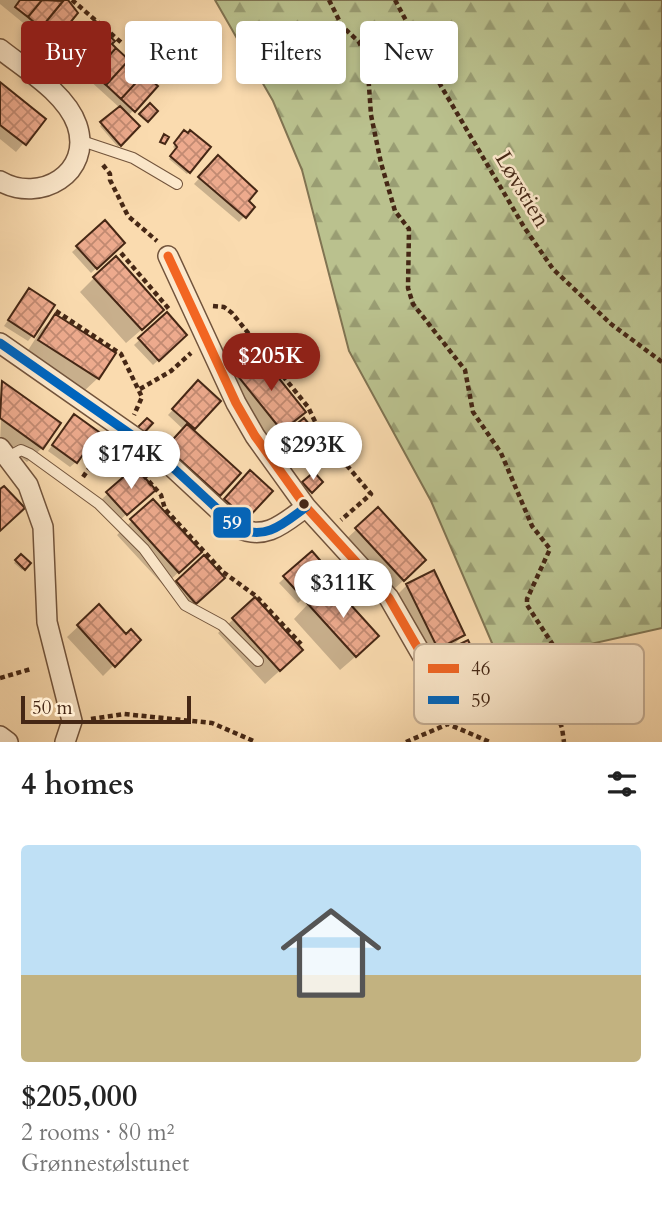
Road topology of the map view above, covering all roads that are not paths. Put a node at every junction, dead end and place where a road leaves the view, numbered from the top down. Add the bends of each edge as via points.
1 (0, 49) edge
2 (79, 140) junction
3 (0, 181) edge
4 (177, 184) dead end
5 (168, 256) road end
6 (0, 343) edge
7 (4, 453) edge
8 (306, 507) junction
9 (416, 644) edge
10 (258, 662) dead end
11 (0, 736) edge
12 (9, 742) edge
13 (65, 742) edge

1 - 2 street via 58,97 72,114
2 - 3 street via 72,165 50,186 28,191
2 - 4 lane via 133,158
5 - 8 street via 255,436
6 - 8 street via 122,438 156,452 238,528 264,534
7 - 10 lane via 21,450 76,486 118,521 185,605 222,625
7 - 13 street via 28,485 43,527 47,622 72,721
8 - 9 street via 389,598
11 - 12 street

